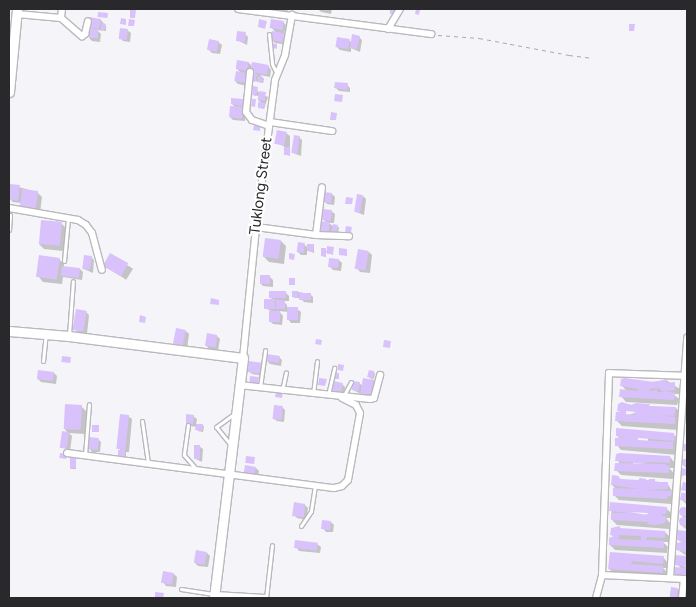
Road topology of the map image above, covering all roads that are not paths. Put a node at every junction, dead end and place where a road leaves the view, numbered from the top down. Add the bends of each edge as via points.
1 (62, 9) edge
2 (238, 9) edge
3 (400, 9) edge
4 (17, 11) edge
5 (292, 15) junction
6 (61, 18) junction
7 (88, 21) dead end
8 (388, 29) junction
9 (269, 34) dead end
10 (431, 34) road end
11 (250, 72) dead end
12 (277, 74) junction
13 (9, 92) edge
14 (270, 124) junction
15 (332, 131) dead end
16 (322, 187) dead end
17 (10, 211) edge
18 (68, 218) junction
19 (256, 227) junction
20 (9, 230) edge
21 (316, 235) junction
22 (349, 236) dead end
23 (64, 261) dead end
24 (102, 270) dead end
25 (73, 281) dead end
26 (9, 331) edge
27 (46, 334) junction
28 (69, 336) junction
29 (687, 338) edge
30 (265, 350) dead end
31 (242, 358) junction
32 (43, 361) dead end
33 (317, 361) dead end
34 (334, 368) dead end
35 (286, 372) dead end
36 (380, 375) dead end
37 (685, 376) edge
38 (351, 382) dead end
39 (239, 385) junction
40 (260, 388) junction
41 (282, 391) junction
42 (313, 394) junction
43 (328, 396) junction
44 (342, 398) junction
45 (89, 404) dead end
46 (235, 414) junction
47 (142, 420) dead end
48 (188, 425) dead end
49 (231, 446) junction
50 (67, 453) dead end
51 (85, 455) junction
52 (148, 463) junction
53 (196, 469) junction
54 (228, 474) junction
55 (315, 485) junction
56 (301, 526) dead end
57 (272, 545) dead end
58 (602, 575) junction
59 (670, 578) junction
60 (181, 589) dead end
61 (214, 596) edge
62 (266, 598) edge
63 (596, 598) edge
64 (682, 598) edge

1 - 6 street
2 - 5 street
3 - 8 street
4 - 6 street
4 - 13 street
5 - 8 street
5 - 12 street, Tuklong Street via 285,55
6 - 7 street via 82,36
8 - 10 street
9 - 12 lane via 272,64
11 - 14 street via 246,112 252,120
12 - 14 street, Tuklong Street
14 - 15 street
14 - 19 street, Tuklong Street
16 - 21 street
17 - 18 street
17 - 20 lane
18 - 23 lane
18 - 24 street via 78,220 92,232
19 - 21 street
19 - 31 street, Tuklong Street
21 - 22 street
25 - 28 lane
26 - 27 street
27 - 28 street
27 - 32 lane
28 - 31 street
29 - 37 street
30 - 40 lane
31 - 39 street
33 - 42 lane
34 - 43 lane
35 - 41 lane
36 - 44 street via 374,398
37 - 58 street via 609,373
37 - 59 street
38 - 44 lane
39 - 40 street
39 - 46 street
40 - 41 street
41 - 42 street
42 - 43 street
43 - 44 street
44 - 55 street via 356,405 360,413 351,472 342,486
45 - 51 lane
46 - 49 street
46 - 49 lane via 216,427
47 - 52 lane
48 - 53 lane via 184,455
49 - 54 street
50 - 51 street
51 - 52 street
52 - 53 street
53 - 54 street
54 - 55 street
54 - 61 street
55 - 56 lane via 311,511
57 - 62 lane
58 - 59 street
58 - 63 street
59 - 64 street via 684,579
60 - 61 lane
61 - 62 street

